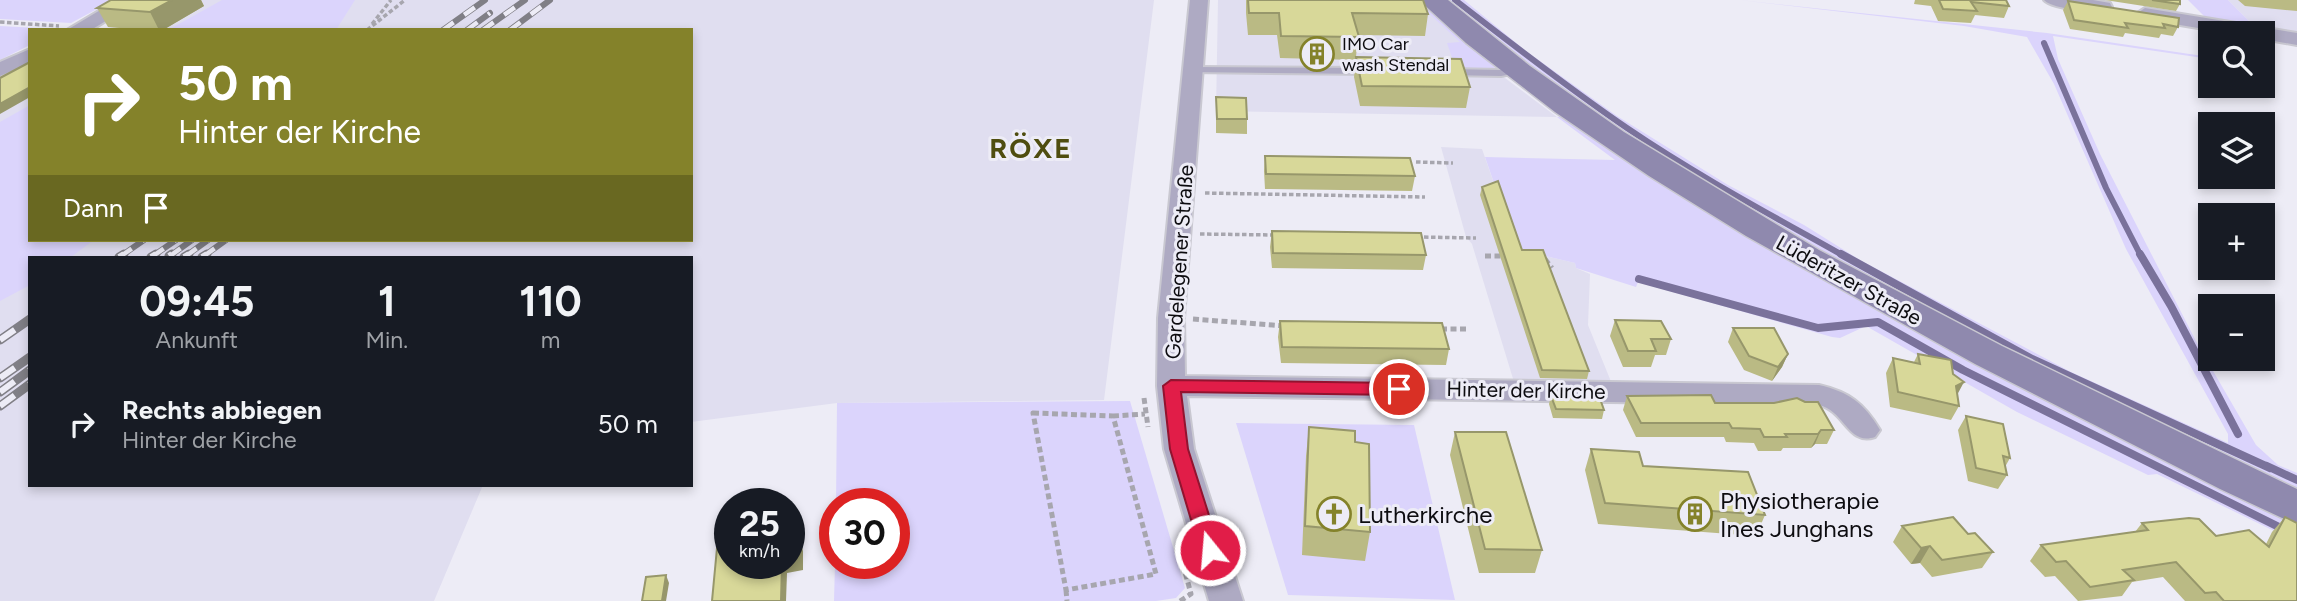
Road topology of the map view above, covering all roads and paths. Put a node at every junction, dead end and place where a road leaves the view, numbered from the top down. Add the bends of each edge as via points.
1 (131, 0) edge
2 (391, 0) edge
3 (405, 0) edge
4 (1199, 0) edge
5 (1432, 0) edge
6 (2053, 0) edge
7 (0, 22) edge
8 (2198, 23) edge
9 (72, 28) edge
10 (369, 28) edge
11 (370, 28) edge
12 (2275, 36) edge
13 (2297, 40) edge
14 (28, 56) edge
15 (0, 70) edge
16 (1193, 70) junction
17 (1518, 70) junction
18 (1393, 71) edge
19 (1434, 72) edge
20 (1416, 162) dead end
21 (1453, 163) dead end
22 (1183, 192) junction
23 (1424, 197) dead end
24 (1178, 234) junction
25 (1286, 235) edge
26 (1407, 237) edge
27 (1476, 238) dead end
28 (1485, 256) dead end
29 (1508, 256) edge
30 (1543, 257) edge
31 (1552, 268) edge
32 (1171, 318) junction
33 (1293, 326) edge
34 (1440, 329) edge
35 (1466, 329) dead end
36 (1173, 399) junction
37 (1113, 416) junction
38 (1866, 430) dead end
39 (2297, 508) edge
40 (1066, 590) junction
41 (1068, 601) edge
42 (1226, 601) edge

1 - 9 street
2 - 10 path
3 - 11 path
4 - 16 street, Gardelegener Straße
5 - 17 main road, Lüderitzer Straße
6 - 8 street
7 - 9 path
12 - 13 street
14 - 15 street
16 - 18 lane
16 - 22 street, Gardelegener Straße
17 - 19 lane
17 - 39 main road, Lüderitzer Straße via 1682,183 1908,314
20 - 21 path
22 - 23 path
22 - 24 street, Gardelegener Straße
24 - 25 path
24 - 32 street, Gardelegener Straße
26 - 27 path
28 - 29 path
30 - 31 path
32 - 33 path
32 - 36 street, Gardelegener Straße
34 - 35 path
36 - 37 path
36 - 38 street, Hinter der Kirche via 1819,395 1849,405
36 - 42 street, Gardelegener Straße via 1179,449
37 - 40 path via 1156,574
37 - 40 path via 1033,413
40 - 41 path

